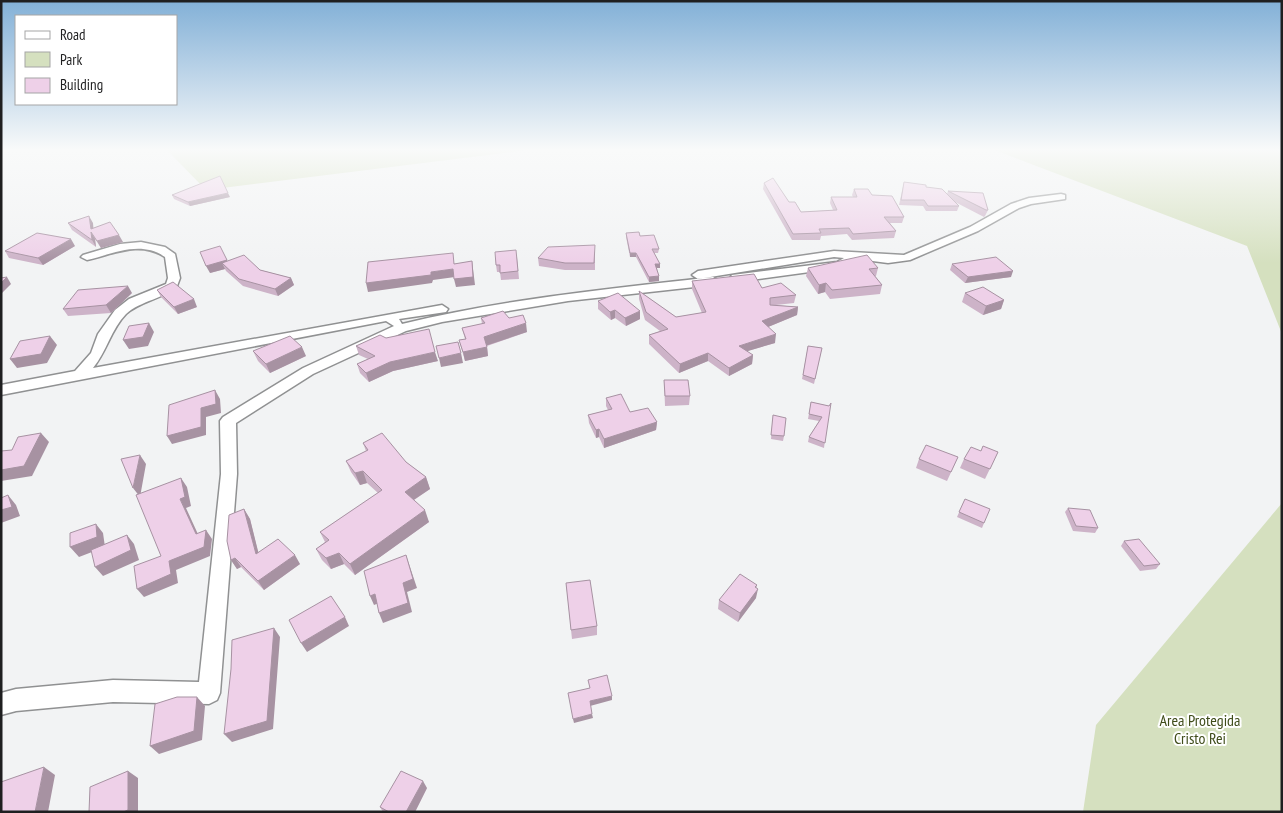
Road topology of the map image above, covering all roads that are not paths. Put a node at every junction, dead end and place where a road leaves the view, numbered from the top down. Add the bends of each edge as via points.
1 (1061, 197) dead end
2 (87, 257) dead end
3 (395, 323) junction
4 (79, 375) junction
5 (1, 390) edge
6 (1, 704) edge

1 - 3 street via 1014,206 974,229 906,258 856,254 839,265 568,297
2 - 4 street via 135,245 154,245 171,256 174,278 171,286 133,302 120,313 105,334 97,354
3 - 4 street
3 - 6 street via 308,371 228,421 229,474 209,693 113,691
4 - 5 street

